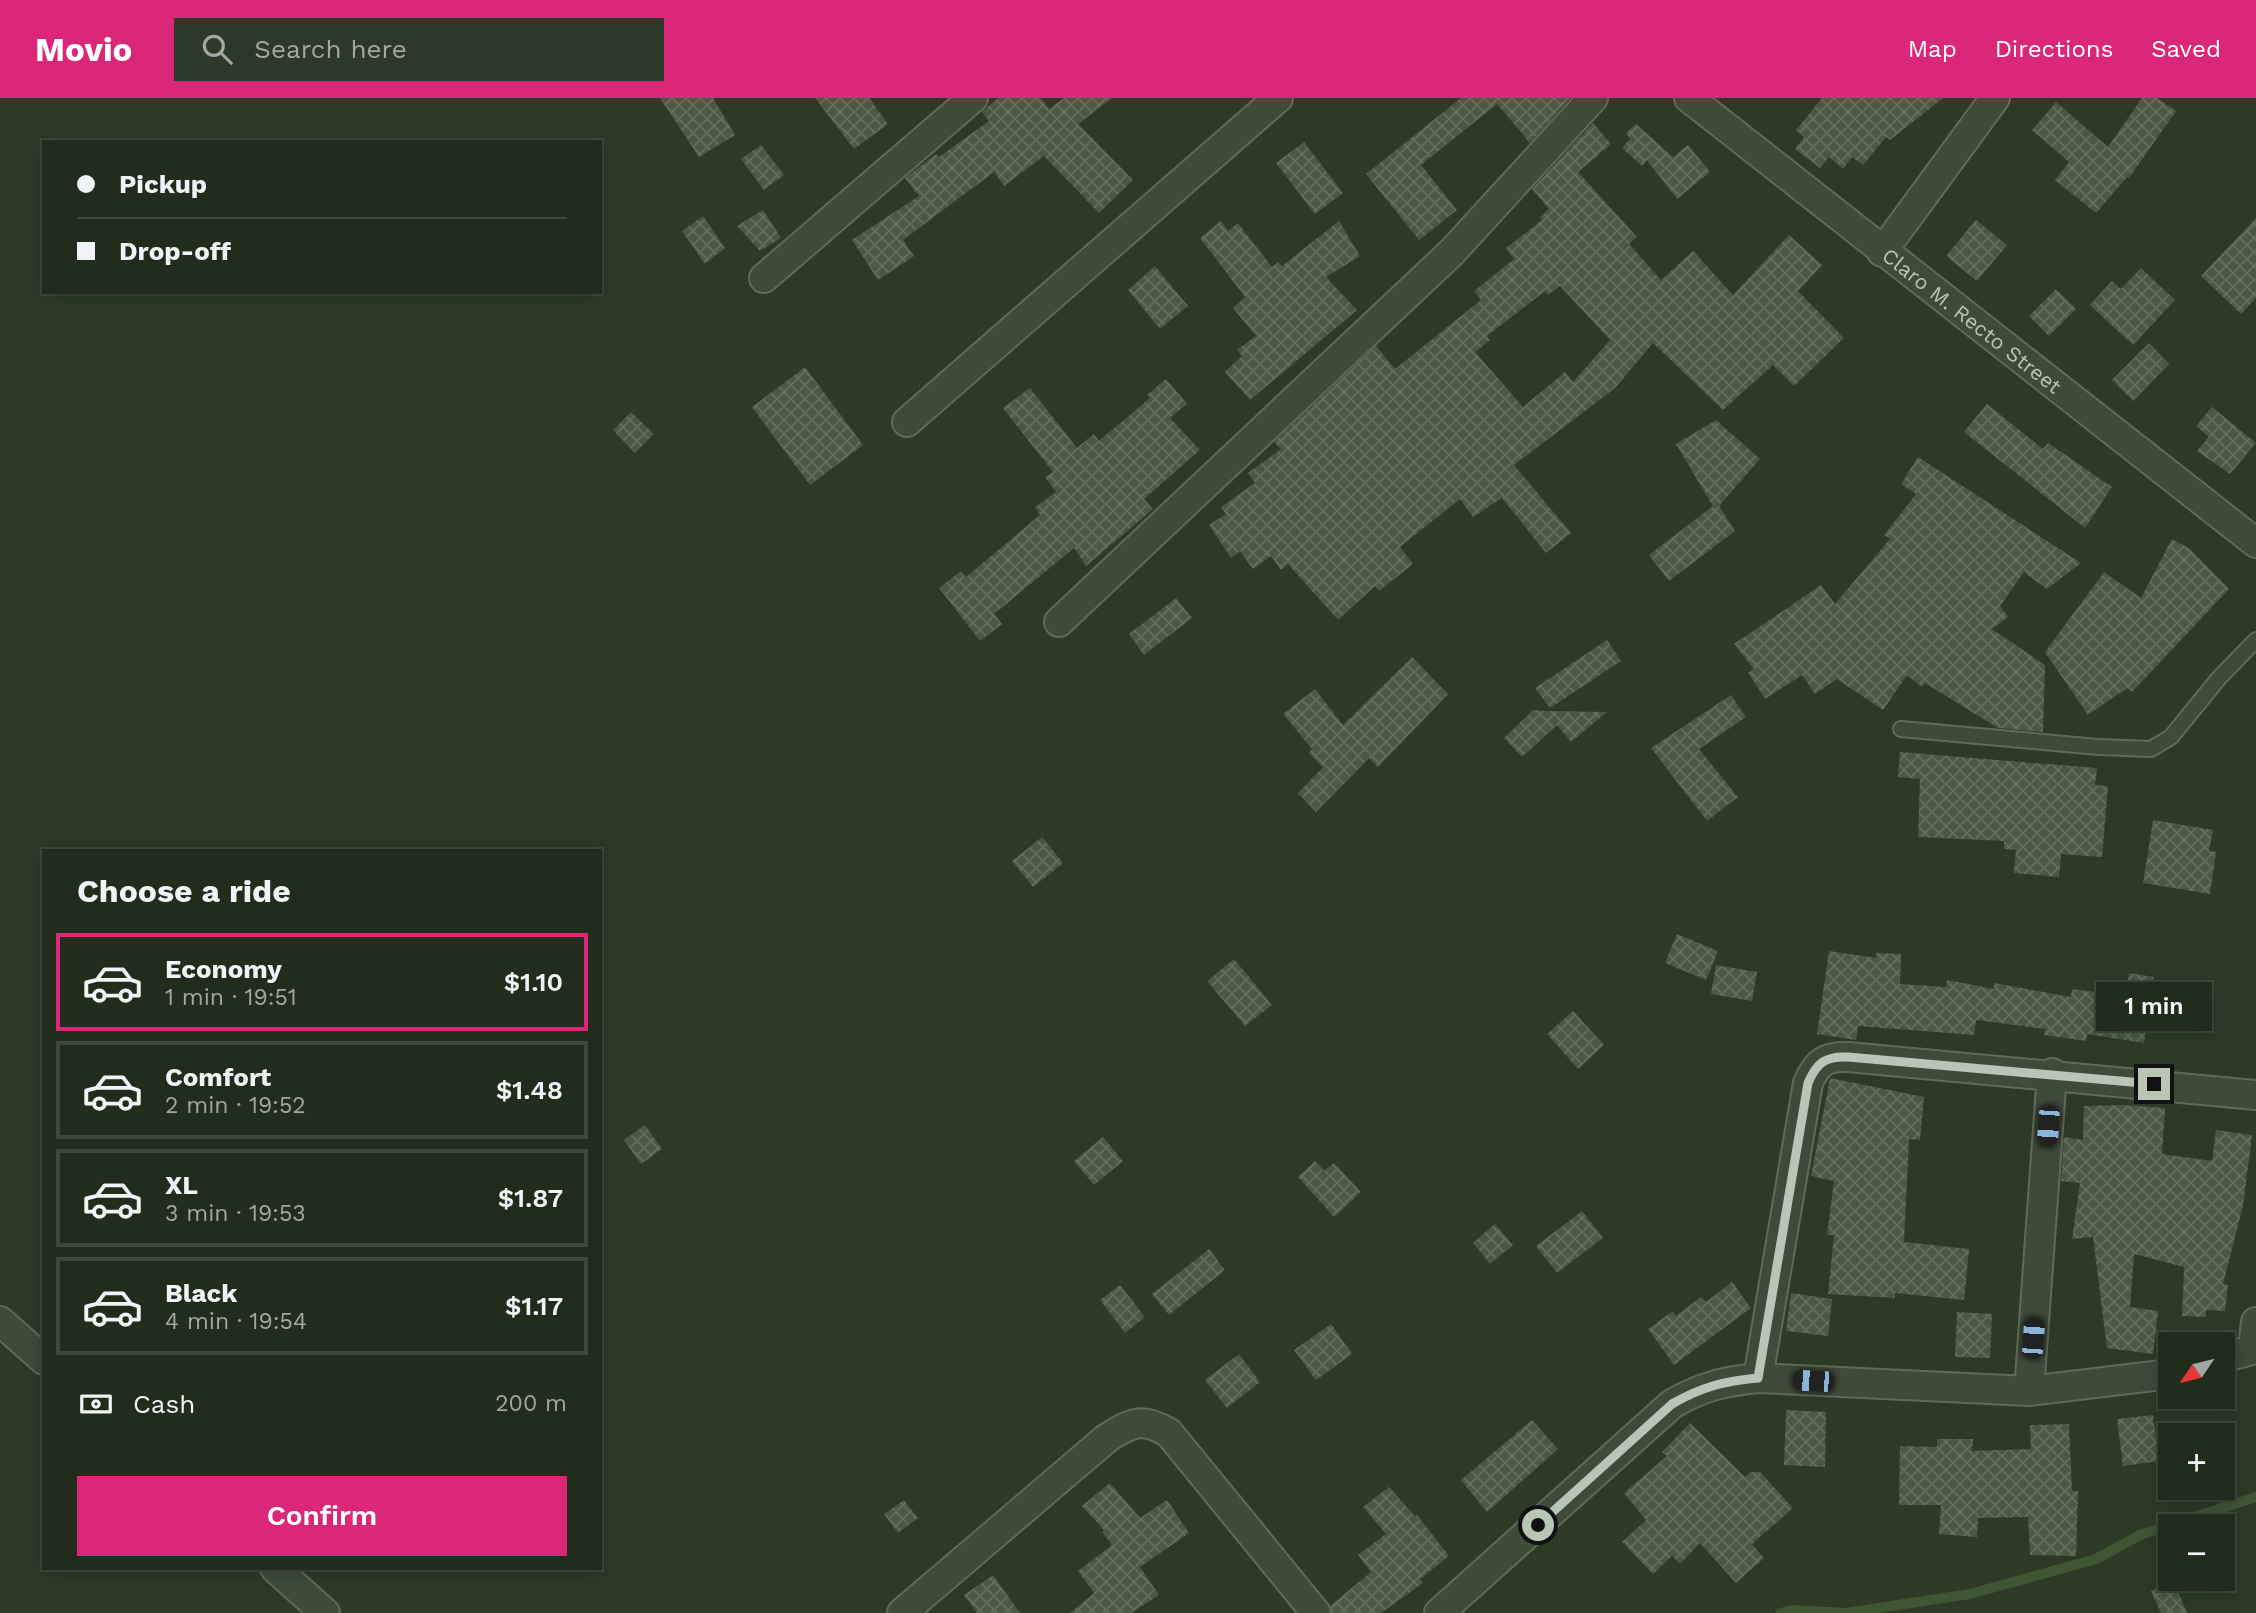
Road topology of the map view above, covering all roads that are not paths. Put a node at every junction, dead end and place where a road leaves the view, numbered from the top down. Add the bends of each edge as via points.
1 (972, 98) edge
2 (1278, 98) edge
3 (1593, 98) edge
4 (1689, 98) edge
5 (1995, 98) edge
6 (1882, 252) junction
7 (764, 278) dead end
8 (907, 422) dead end
9 (2256, 543) edge
10 (1059, 622) dead end
11 (2256, 640) edge
12 (1901, 729) dead end
13 (2052, 1073) junction
14 (2256, 1094) edge
15 (0, 1321) edge
16 (2255, 1340) edge
17 (2235, 1352) edge
18 (42, 1358) edge
19 (2158, 1375) edge
20 (1758, 1378) junction
21 (2029, 1391) junction
22 (277, 1570) edge
23 (326, 1613) edge
24 (902, 1613) edge
25 (1316, 1613) edge
26 (1438, 1613) edge

1 - 7 street
2 - 8 street
3 - 10 street via 1452,252
4 - 6 street, Claro M. Recto Street
5 - 6 street
6 - 9 street, Claro M. Recto Street
11 - 12 lane via 2171,737 2151,748
13 - 14 street
13 - 20 street via 1830,1056 1821,1061 1808,1083
13 - 21 street
15 - 18 street
16 - 17 street
19 - 21 street
20 - 21 street
20 - 26 street via 1710,1385 1672,1404
22 - 23 street
24 - 25 street via 1107,1438 1128,1424 1152,1422 1169,1433

